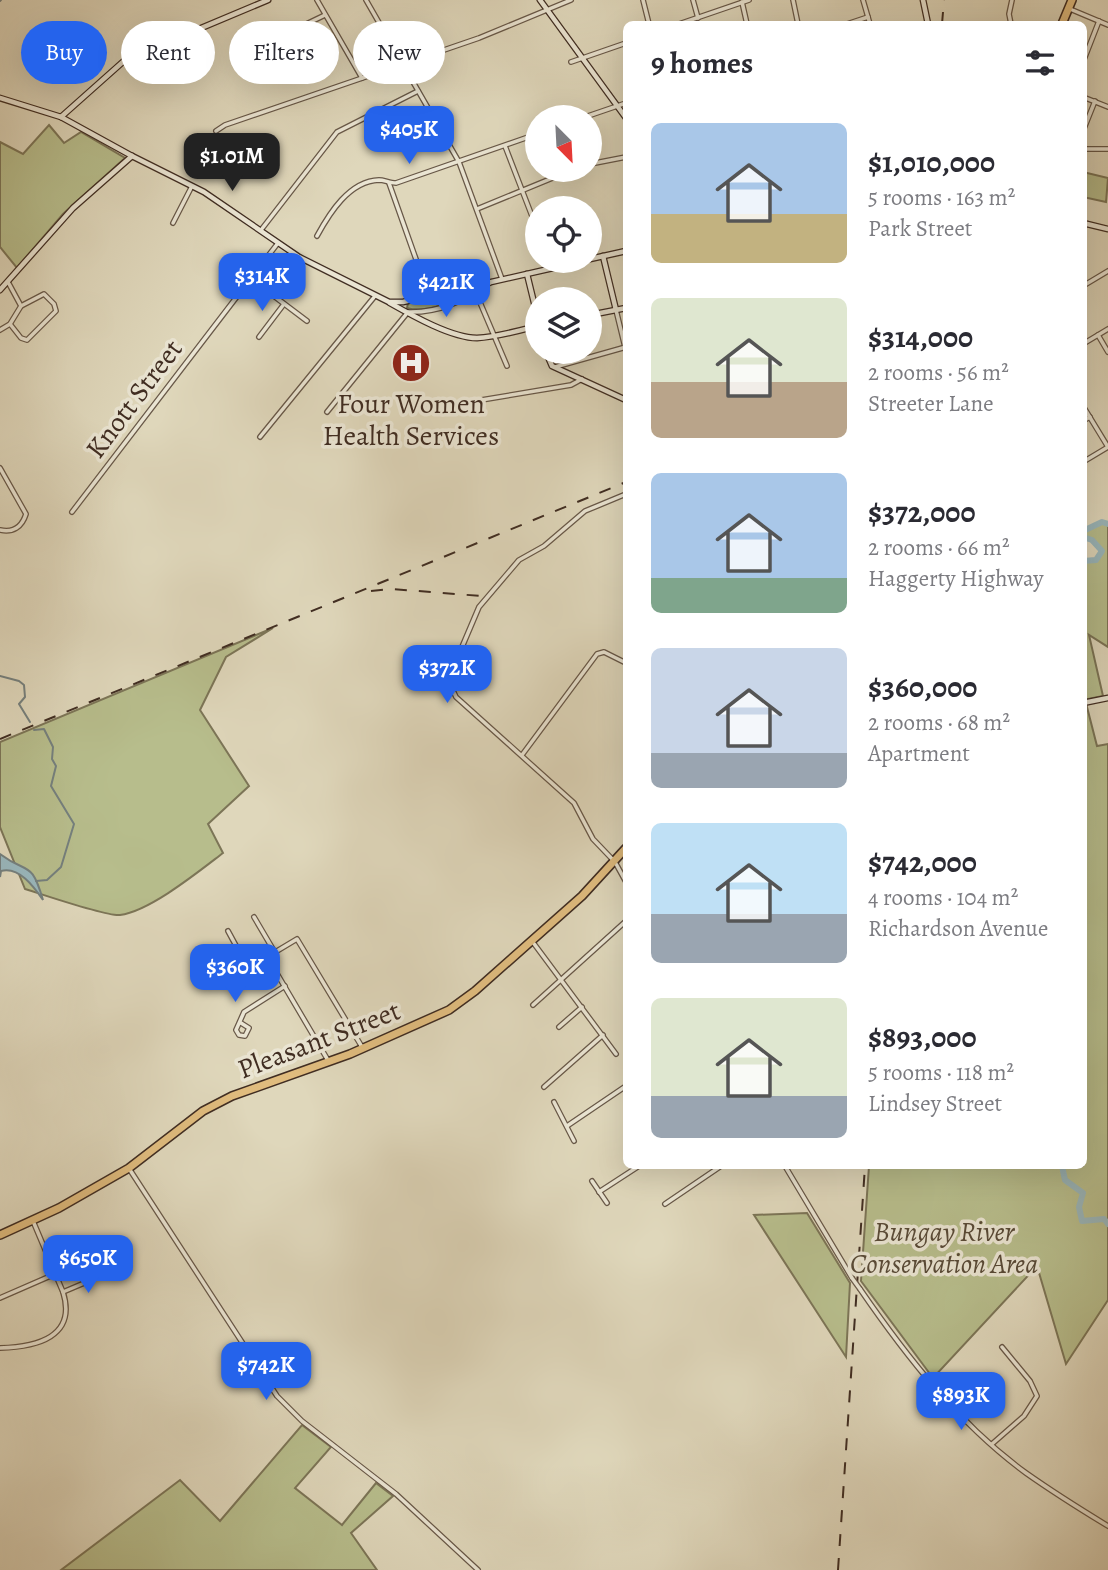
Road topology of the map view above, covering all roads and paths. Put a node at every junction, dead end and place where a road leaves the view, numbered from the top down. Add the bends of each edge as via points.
1 (268, 0) edge
2 (317, 0) edge
3 (366, 0) edge
4 (540, 0) edge
5 (571, 0) edge
6 (643, 0) edge
7 (693, 0) edge
8 (749, 0) edge
9 (793, 0) edge
10 (863, 0) edge
11 (923, 0) edge
12 (1012, 0) edge
13 (742, 1) edge
14 (1070, 4) edge
15 (547, 11) junction
16 (326, 15) junction
17 (868, 17) junction
18 (698, 18) junction
19 (313, 21) edge
20 (378, 21) edge
21 (648, 21) edge
22 (688, 21) edge
23 (746, 21) edge
24 (797, 21) edge
25 (855, 21) edge
26 (869, 21) edge
27 (927, 21) edge
28 (1010, 21) edge
29 (1063, 21) edge
30 (1098, 21) junction
31 (1108, 24) edge
32 (623, 44) edge
33 (445, 49) edge
34 (1087, 51) edge
35 (583, 58) junction
36 (353, 62) edge
37 (571, 62) dead end
38 (353, 81) edge
39 (414, 84) edge
40 (418, 91) junction
41 (0, 98) edge
42 (1087, 98) edge
43 (1095, 101) junction
44 (623, 104) edge
45 (618, 106) junction
46 (1108, 107) edge
47 (602, 111) edge
48 (623, 114) edge
49 (61, 117) junction
50 (1087, 121) edge
51 (216, 131) dead end
52 (525, 138) edge
53 (505, 146) junction
54 (1087, 149) edge
55 (1108, 149) edge
56 (132, 156) junction
57 (623, 159) edge
58 (459, 162) junction
59 (602, 162) edge
60 (542, 182) edge
61 (389, 183) junction
62 (192, 186) junction
63 (522, 190) junction
64 (525, 198) edge
65 (477, 209) junction
66 (173, 223) dead end
67 (1087, 224) edge
68 (1108, 229) edge
69 (260, 231) junction
70 (317, 236) dead end
71 (278, 243) junction
72 (623, 252) edge
73 (603, 256) joint
74 (464, 267) dead end
75 (1108, 271) edge
76 (531, 273) edge
77 (527, 274) junction
78 (250, 278) junction
79 (502, 279) junction
80 (8, 282) junction
81 (493, 282) junction
82 (1087, 284) edge
83 (470, 287) junction
84 (530, 287) edge
85 (0, 290) edge
86 (476, 293) junction
87 (375, 296) junction
88 (429, 296) junction
89 (387, 301) junction
90 (405, 301) junction
91 (284, 304) junction
92 (21, 306) junction
93 (623, 309) edge
94 (617, 310) junction
95 (407, 312) junction
96 (602, 313) edge
97 (311, 316) dead end
98 (10, 324) junction
99 (525, 329) edge
100 (1108, 329) edge
101 (0, 330) edge
102 (623, 335) edge
103 (1098, 335) junction
104 (494, 336) junction
105 (259, 337) dead end
106 (1087, 342) edge
107 (623, 348) edge
108 (1108, 352) edge
109 (551, 364) edge
110 (507, 366) dead end
111 (555, 367) junction
112 (582, 379) junction
113 (623, 399) edge
114 (433, 408) dead end
115 (327, 412) dead end
116 (1087, 412) edge
117 (1090, 417) junction
118 (1087, 419) edge
119 (260, 437) dead end
120 (1108, 447) edge
121 (1087, 460) edge
122 (0, 468) edge
123 (623, 495) edge
124 (72, 512) dead end
125 (0, 530) edge
126 (623, 662) edge
127 (1108, 698) edge
128 (1087, 702) edge
129 (522, 755) junction
130 (623, 852) edge
131 (615, 862) junction
132 (623, 877) edge
133 (254, 917) dead end
134 (623, 924) edge
135 (228, 931) dead end
136 (532, 941) junction
137 (274, 951) junction
138 (266, 955) junction
139 (247, 966) junction
140 (230, 979) dead end
141 (561, 980) junction
142 (285, 986) junction
143 (533, 1005) dead end
144 (582, 1007) junction
145 (241, 1023) dead end
146 (559, 1027) dead end
147 (603, 1035) junction
148 (363, 1048) junction
149 (616, 1054) dead end
150 (329, 1062) junction
151 (544, 1087) dead end
152 (623, 1088) edge
153 (554, 1102) dead end
154 (567, 1126) junction
155 (574, 1141) dead end
156 (129, 1168) junction
157 (634, 1169) edge
158 (716, 1169) edge
159 (787, 1169) edge
160 (592, 1181) dead end
161 (599, 1192) junction
162 (607, 1203) dead end
163 (666, 1203) dead end
164 (33, 1221) junction
165 (0, 1235) edge
166 (104, 1269) dead end
167 (55, 1275) junction
168 (63, 1292) junction
169 (0, 1298) edge
170 (1002, 1347) dead end
171 (0, 1348) edge
172 (992, 1444) junction
173 (1108, 1526) edge
174 (478, 1570) edge

1 - 49 main road via 125,60
2 - 16 street
3 - 20 street
4 - 15 main road
5 - 15 street
6 - 21 street
7 - 18 street
8 - 13 street
9 - 24 street
10 - 17 street
11 - 27 main road
12 - 28 street
13 - 18 street
13 - 23 street
14 - 29 highway
14 - 30 street
15 - 33 street
15 - 35 main road
16 - 19 street
16 - 36 street
17 - 25 street
17 - 26 street
18 - 22 street
30 - 31 street
30 - 34 street
32 - 35 street
35 - 37 street
35 - 45 main road
38 - 51 street
39 - 40 street
40 - 58 street
40 - 69 street via 337,132
41 - 49 main road
42 - 43 street
43 - 46 street
43 - 50 street
44 - 45 street
45 - 47 street
45 - 48 main road
49 - 56 main road
52 - 53 street
53 - 58 street
53 - 63 street
54 - 55 street
56 - 62 main road
56 - 80 main road via 73,208
57 - 59 street
58 - 61 street
58 - 65 street
60 - 63 street
61 - 70 street via 379,180 345,196
61 - 88 street
62 - 66 street
62 - 69 main road via 218,199
63 - 64 street
63 - 65 street
65 - 79 street
67 - 68 main road
69 - 71 main road
71 - 78 street, Knott Street
71 - 87 main road
72 - 73 main road
73 - 94 main road
74 - 83 street
75 - 82 street
76 - 77 main road
77 - 79 main road
77 - 84 main road
78 - 91 street
78 - 124 street, Knott Street
79 - 81 main road
80 - 85 main road
80 - 92 street
81 - 83 main road
81 - 86 street
83 - 86 street
83 - 88 main road
86 - 95 street via 442,307
86 - 104 street
87 - 89 main road
87 - 119 street
88 - 90 main road
89 - 90 main road
89 - 95 main road
90 - 95 main road
91 - 97 street via 306,322
91 - 105 street
92 - 98 street
92 - 98 street via 44,294 56,312 27,340
93 - 94 main road
94 - 96 main road
94 - 102 street
95 - 104 main road via 458,335
95 - 115 street
98 - 101 street
99 - 104 main road
100 - 103 street
103 - 106 street
103 - 108 street
104 - 110 street
107 - 111 street
109 - 111 main road
111 - 112 main road
112 - 113 main road
112 - 114 street
116 - 117 street
117 - 118 street
117 - 120 street
120 - 121 street
122 - 125 street via 26,514 19,527
123 - 129 street via 585,511 544,546 521,558 481,604 449,676 454,695
126 - 129 street via 598,653
127 - 128 main road
129 - 131 street via 574,803 593,839
130 - 131 highway, Pleasant Street
131 - 132 street
131 - 136 highway, Pleasant Street
133 - 137 street
134 - 141 street
135 - 139 street
136 - 141 street
136 - 148 highway, Pleasant Street via 449,1010
137 - 138 street
137 - 148 street via 296,939
138 - 139 street
138 - 142 street
139 - 140 street
141 - 143 street
141 - 144 street
142 - 145 street via 244,1012
142 - 150 street
144 - 146 street
144 - 147 street
147 - 149 street
147 - 151 street
148 - 150 highway, Pleasant Street
150 - 156 highway, Pleasant Street via 202,1111
152 - 154 street
153 - 154 street
154 - 155 street
156 - 164 highway, Pleasant Street
156 - 174 street via 277,1396 396,1494
157 - 161 street
158 - 163 street
159 - 172 street, bridge via 860,1289 913,1360
160 - 161 street
161 - 162 street
164 - 165 highway, Pleasant Street
164 - 167 street
166 - 168 street
167 - 168 street
167 - 169 street
168 - 171 street via 67,1311 58,1332 40,1342
170 - 172 street via 1037,1396 1024,1416
172 - 173 street via 1026,1473

